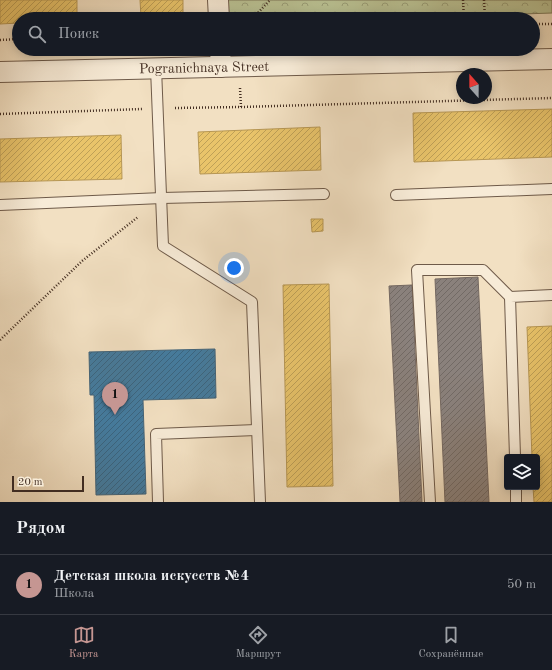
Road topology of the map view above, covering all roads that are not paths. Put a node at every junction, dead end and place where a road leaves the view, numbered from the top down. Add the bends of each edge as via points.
1 (218, 0) edge
2 (219, 12) edge
3 (220, 58) edge
4 (552, 59) edge
5 (156, 68) junction
6 (0, 72) edge
7 (552, 189) edge
8 (324, 194) dead end
9 (396, 196) dead end
10 (162, 198) junction
11 (0, 205) edge
12 (552, 295) edge
13 (510, 297) junction
14 (257, 430) junction
15 (515, 454) edge
16 (516, 490) edge
17 (158, 502) edge
18 (260, 502) edge
19 (430, 502) edge
20 (516, 502) edge

1 - 2 street
3 - 4 street, Pogranichnaya Street
3 - 5 street, Pogranichnaya Street
5 - 6 street, Pogranichnaya Street
5 - 10 lane
7 - 9 lane
8 - 10 lane
10 - 11 lane
10 - 14 lane via 163,246 252,302
12 - 13 lane
13 - 15 lane
13 - 19 lane via 483,270 417,270
14 - 17 lane via 156,434
14 - 18 lane
16 - 20 lane

